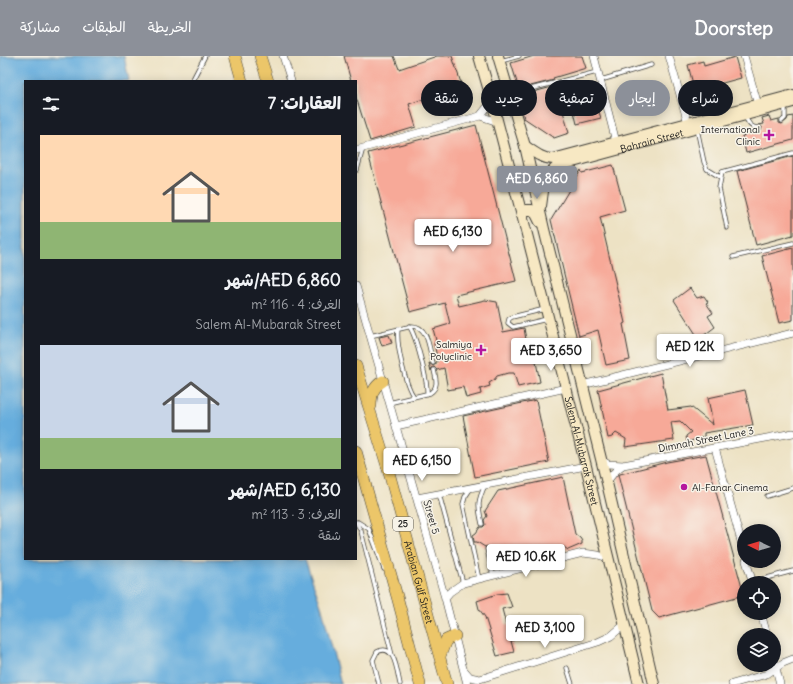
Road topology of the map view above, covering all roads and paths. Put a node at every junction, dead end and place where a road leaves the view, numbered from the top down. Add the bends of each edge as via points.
1 (206, 56) edge
2 (235, 56) edge
3 (260, 56) edge
4 (284, 56) edge
5 (479, 56) edge
6 (519, 56) edge
7 (594, 56) edge
8 (669, 56) edge
9 (744, 56) edge
10 (499, 59) edge
11 (651, 65) dead end
12 (597, 72) junction
13 (193, 80) edge
14 (242, 80) edge
15 (268, 80) edge
16 (291, 80) edge
17 (486, 80) edge
18 (505, 80) edge
19 (600, 80) joint
20 (537, 88) edge
21 (793, 94) edge
22 (789, 104) edge
23 (758, 105) junction
24 (607, 107) edge
25 (480, 116) joint
26 (496, 116) edge
27 (516, 116) edge
28 (745, 116) junction
29 (782, 121) dead end
30 (498, 122) junction
31 (688, 123) junction
32 (759, 128) dead end
33 (697, 129) junction
34 (616, 142) junction
35 (525, 146) junction
36 (360, 149) edge
37 (793, 153) edge
38 (547, 159) junction
39 (357, 170) edge
40 (554, 170) junction
41 (720, 177) junction
42 (540, 210) junction
43 (522, 215) junction
44 (726, 228) dead end
45 (544, 229) junction
46 (793, 243) edge
47 (733, 257) dead end
48 (357, 290) edge
49 (547, 314) junction
50 (409, 326) junction
51 (398, 329) junction
52 (793, 333) edge
53 (370, 336) junction
54 (433, 363) dead end
55 (357, 369) edge
56 (434, 370) dead end
57 (383, 381) junction
58 (582, 385) junction
59 (566, 388) junction
60 (427, 394) junction
61 (414, 397) junction
62 (389, 403) junction
63 (372, 417) junction
64 (396, 426) junction
65 (793, 433) edge
66 (715, 448) junction
67 (357, 455) edge
68 (601, 460) junction
69 (623, 465) junction
70 (586, 466) junction
71 (607, 483) junction
72 (485, 485) junction
73 (471, 488) junction
74 (793, 488) edge
75 (439, 494) junction
76 (767, 496) dead end
77 (416, 498) junction
78 (357, 523) edge
79 (357, 524) edge
80 (482, 524) dead end
81 (737, 527) edge
82 (487, 549) dead end
83 (608, 558) junction
84 (384, 570) dead end
85 (793, 571) edge
86 (493, 576) junction
87 (776, 576) edge
88 (387, 578) dead end
89 (479, 580) junction
90 (463, 583) junction
91 (445, 598) junction
92 (398, 600) junction
93 (625, 624) junction
94 (455, 636) junction
95 (392, 655) junction
96 (440, 656) junction
97 (793, 659) edge
98 (781, 663) edge
99 (567, 668) dead end
100 (464, 670) junction
101 (766, 672) edge
102 (777, 672) edge
103 (379, 684) edge
104 (400, 684) edge
105 (420, 684) edge
106 (447, 684) edge
107 (467, 684) edge
108 (572, 684) edge
109 (639, 684) edge
110 (654, 684) edge
111 (732, 684) edge
112 (780, 684) edge

1 - 13 lane
2 - 14 main road
3 - 15 main road
4 - 16 street
5 - 17 main road, Salem Al-Mubarak Street
6 - 10 lane
7 - 12 street
8 - 31 street
9 - 23 street
10 - 18 main road, Salem Al-Mubarak Street
11 - 19 lane
12 - 19 street
12 - 20 lane
21 - 23 main road, Bahrain Street
22 - 28 main road, Bahrain Street
22 - 29 lane
23 - 31 main road, Bahrain Street
24 - 34 street
25 - 30 street
25 - 36 street
26 - 30 main road, Salem Al-Mubarak Street
27 - 35 main road, Salem Al-Mubarak Street
28 - 32 lane via 749,125
28 - 33 main road, Bahrain Street
30 - 43 main road, Salem Al-Mubarak Street
31 - 34 main road, Bahrain Street
33 - 40 main road, Bahrain Street via 558,166
33 - 41 lane via 707,170
34 - 38 main road, Bahrain Street via 569,156
35 - 38 main road
35 - 42 main road, Salem Al-Mubarak Street
36 - 39 lane
37 - 41 lane via 722,172
38 - 40 main road via 544,163 545,168
40 - 42 main road via 546,180
41 - 44 lane via 719,188
42 - 45 main road, Salem Al-Mubarak Street
43 - 45 main road via 528,210 534,211
43 - 49 main road, Salem Al-Mubarak Street
45 - 58 main road, Salem Al-Mubarak Street
46 - 47 lane
48 - 53 street, Street 5
49 - 49 lane via 512,317 508,323 513,327
49 - 59 main road, Salem Al-Mubarak Street
50 - 51 lane
50 - 54 lane via 419,327 424,331
50 - 60 lane via 414,336
51 - 53 lane
51 - 61 lane via 398,347 408,388
52 - 58 street
53 - 57 street, Street 5
55 - 63 main road, Arabian Gulf Street / 25
56 - 60 lane via 436,388
57 - 62 street, Street 5
57 - 63 main road via 372,391
58 - 68 main road, Salem Al-Mubarak Street
59 - 64 street
59 - 70 main road, Salem Al-Mubarak Street
60 - 61 lane
61 - 62 lane
62 - 64 street, Street 5
63 - 96 main road, Arabian Gulf Street / 25
64 - 77 street, Street 5
65 - 66 street, Dimnah Street Lane 3
66 - 69 street, Dimnah Street Lane 3
66 - 81 street
67 - 92 main road, 25
68 - 69 street, Dimnah Street Lane 3 via 608,464
68 - 71 main road, Salem Al-Mubarak Street
69 - 71 street via 616,469
70 - 72 street
70 - 83 main road, Salem Al-Mubarak Street
71 - 110 main road, Salem Al-Mubarak Street
72 - 73 street
72 - 80 lane via 478,499
73 - 75 street
73 - 89 lane via 463,504
74 - 76 lane
75 - 77 street
75 - 90 lane
77 - 91 street, Street 5
78 - 84 lane via 369,529
79 - 95 lane
82 - 86 lane
83 - 86 street via 598,554 584,554
83 - 93 main road, Salem Al-Mubarak Street
85 - 87 lane
86 - 89 street
88 - 92 lane via 393,595
89 - 90 street
90 - 91 street
91 - 94 street, Street 5
92 - 105 main road, 25
93 - 100 street via 611,636 598,642 480,679 470,676
93 - 109 main road, Salem Al-Mubarak Street
94 - 96 main road via 446,640
94 - 100 street, Street 5
95 - 103 lane via 382,650 374,657
95 - 104 lane
96 - 106 main road, Arabian Gulf Street / 25
97 - 98 street
99 - 108 lane
100 - 107 street, Street 5
101 - 111 street
102 - 112 street

